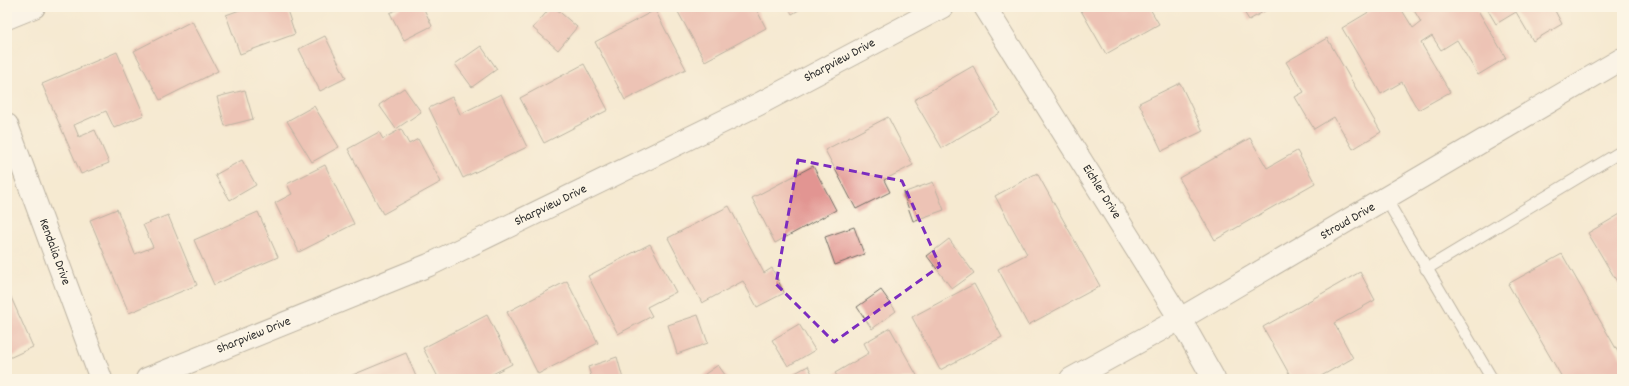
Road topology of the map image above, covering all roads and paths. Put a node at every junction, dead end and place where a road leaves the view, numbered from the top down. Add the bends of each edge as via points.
1 (34, 7) edge
2 (942, 7) edge
3 (985, 7) edge
4 (7, 18) edge
5 (1622, 59) edge
6 (7, 125) edge
7 (1622, 151) edge
8 (1386, 199) junction
9 (1426, 269) junction
10 (1180, 320) junction
11 (101, 379) edge
12 (147, 379) edge
13 (1071, 379) edge
14 (1214, 379) edge
15 (1492, 379) edge

1 - 4 street
2 - 12 street, Sharpview Drive via 759,104 429,265
3 - 10 street, Eichler Drive
5 - 8 street, Stroud Drive
6 - 11 street, Kendalia Drive
7 - 9 lane
8 - 9 lane
8 - 10 street, Stroud Drive
9 - 15 lane
10 - 13 street, Stroud Drive
10 - 14 street, Eichler Drive

